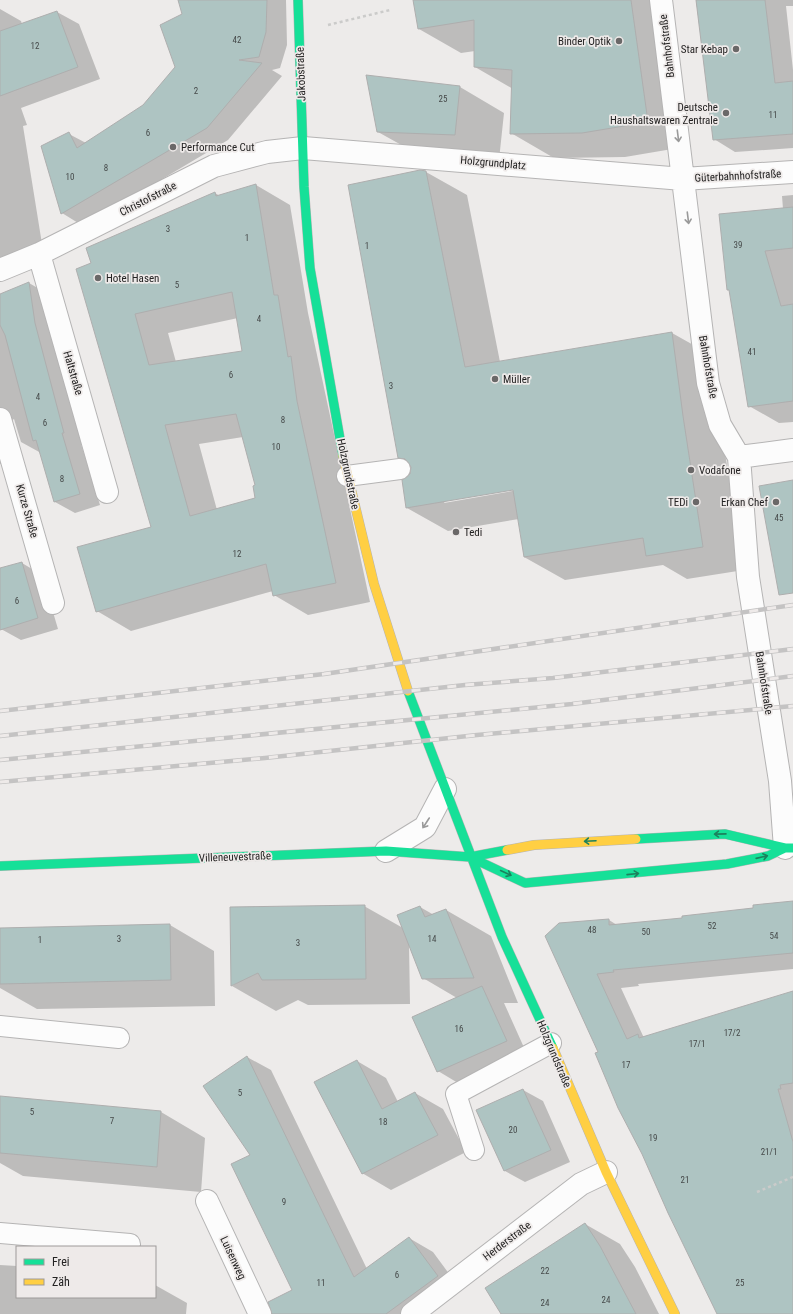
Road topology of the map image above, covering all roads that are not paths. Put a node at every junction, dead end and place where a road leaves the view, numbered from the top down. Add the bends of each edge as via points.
1 (298, 0) edge
2 (661, 0) edge
3 (303, 148) junction
4 (793, 172) edge
5 (683, 179) junction
6 (39, 254) junction
7 (0, 270) edge
8 (0, 419) edge
9 (793, 450) edge
10 (739, 457) junction
11 (400, 469) dead end
12 (347, 476) junction
13 (107, 492) dead end
14 (53, 603) dead end
15 (445, 789) junction
16 (789, 848) edge
17 (386, 851) junction
18 (470, 857) junction
19 (0, 866) edge
20 (0, 1026) edge
21 (119, 1038) dead end
22 (551, 1043) junction
23 (474, 1150) dead end
24 (606, 1172) junction
25 (207, 1201) dead end
26 (0, 1233) edge
27 (130, 1244) dead end
28 (260, 1314) edge
29 (412, 1314) edge
30 (675, 1314) edge

1 - 3 main road, Jakobstraße
2 -> 5 street, Bahnhofstraße
3 - 5 street, Holzgrundplatz
3 - 6 street, Christofstraße via 267,152 214,166
3 - 12 main road, Holzgrundstraße via 310,268
4 - 5 street, Güterbahnhofstraße
5 -> 10 street, Bahnhofstraße via 708,383 720,425
6 - 7 street, Christofstraße
6 - 13 street, Haltstraße
8 - 14 street, Kurze Straße
9 - 10 street
10 - 16 street, Bahnhofstraße via 748,577
11 - 12 lane
12 - 15 main road, Holzgrundstraße via 374,584 414,711
15 -> 17 street via 425,827
15 - 18 main road, Holzgrundstraße
16 -> 18 main road via 725,834 534,845
18 -> 16 main road via 526,883 727,864 768,856
17 - 18 main road, Villeneuvestraße
17 - 19 main road, Villeneuvestraße
18 - 22 main road, Holzgrundstraße via 502,937
20 - 21 lane
22 - 23 lane via 456,1094
22 - 24 main road, Holzgrundstraße
24 - 29 street, Herderstraße via 581,1184
24 - 30 main road, Holzgrundstraße
25 - 28 street, Luisenweg
26 - 27 lane

